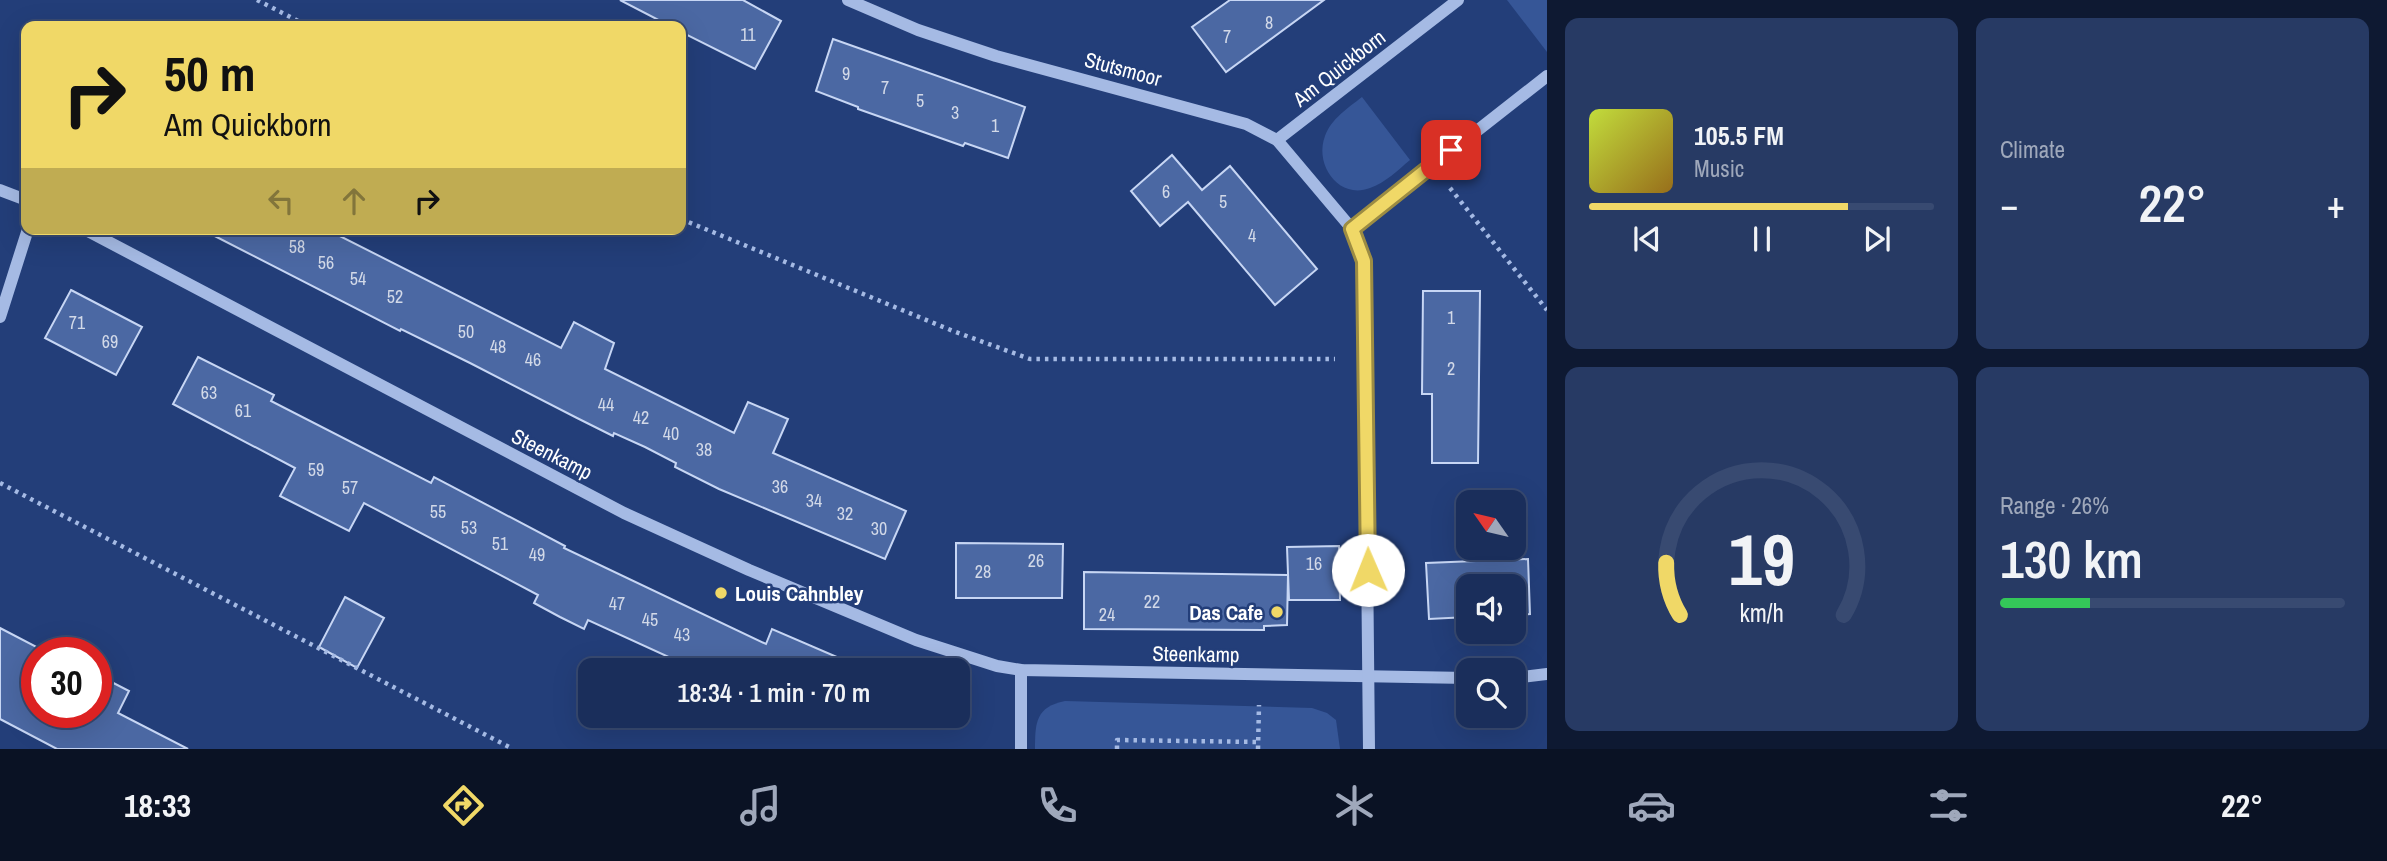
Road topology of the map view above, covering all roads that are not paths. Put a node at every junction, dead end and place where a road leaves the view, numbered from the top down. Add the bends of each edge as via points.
1 (848, 0) edge
2 (1458, 0) edge
3 (1547, 76) edge
4 (1277, 141) junction
5 (0, 190) edge
6 (21, 198) edge
7 (1352, 229) junction
8 (26, 235) edge
9 (95, 235) edge
10 (0, 317) edge
11 (1021, 670) junction
12 (1547, 674) edge
13 (1369, 676) junction
14 (1526, 677) edge
15 (1456, 678) edge
16 (1021, 749) edge
17 (1369, 749) edge

1 - 4 street, Stutsmoor via 996,55 1246,124
2 - 4 street, Am Quickborn
3 - 7 street
4 - 7 street, Stutsmoor
5 - 6 street
7 - 13 street via 1364,261
8 - 10 street
9 - 11 street, Steenkamp via 635,518 916,640
11 - 13 street, Steenkamp
11 - 16 street
12 - 14 street
13 - 15 street, Steenkamp
13 - 17 street

